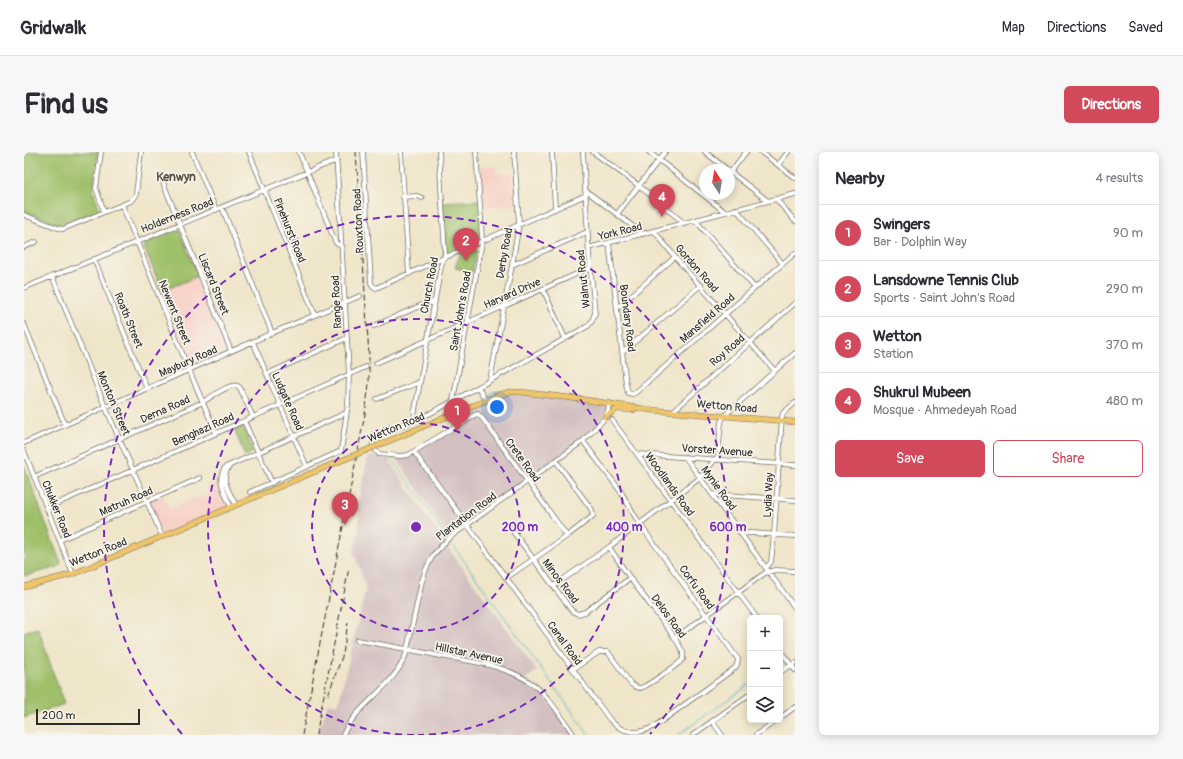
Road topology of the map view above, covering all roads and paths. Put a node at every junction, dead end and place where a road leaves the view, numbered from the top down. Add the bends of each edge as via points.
1 (101, 152) edge
2 (141, 152) edge
3 (192, 152) edge
4 (249, 152) edge
5 (299, 152) edge
6 (336, 152) edge
7 (363, 152) edge
8 (401, 152) edge
9 (438, 152) edge
10 (476, 152) edge
11 (514, 152) edge
12 (552, 152) edge
13 (583, 152) edge
14 (593, 152) edge
15 (649, 152) edge
16 (665, 152) edge
17 (705, 152) edge
18 (746, 152) edge
19 (761, 152) edge
20 (788, 152) edge
21 (337, 160) junction
22 (659, 160) junction
23 (719, 164) edge
24 (735, 165) edge
25 (778, 165) junction
26 (307, 172) junction
27 (160, 175) dead end
28 (735, 176) edge
29 (795, 178) edge
30 (638, 185) junction
31 (264, 190) junction
32 (585, 190) junction
33 (699, 191) edge
34 (795, 194) edge
35 (586, 195) junction
36 (403, 197) junction
37 (422, 198) dead end
38 (776, 199) junction
39 (711, 200) edge
40 (768, 201) junction
41 (122, 205) junction
42 (222, 207) junction
43 (555, 209) junction
44 (736, 209) junction
45 (216, 210) junction
46 (104, 212) junction
47 (725, 212) junction
48 (617, 214) junction
49 (24, 215) edge
50 (695, 220) junction
51 (795, 221) edge
52 (684, 223) junction
53 (180, 224) junction
54 (519, 224) junction
55 (654, 231) junction
56 (587, 232) junction
57 (643, 234) junction
58 (36, 242) dead end
59 (137, 242) junction
60 (482, 242) junction
61 (609, 243) junction
62 (342, 246) junction
63 (24, 247) edge
64 (588, 248) junction
65 (795, 253) edge
66 (675, 257) junction
67 (444, 258) junction
68 (94, 259) junction
69 (783, 264) junction
70 (512, 265) junction
71 (590, 268) junction
72 (408, 274) junction
73 (52, 276) junction
74 (701, 285) junction
75 (24, 288) edge
76 (754, 288) junction
77 (543, 289) junction
78 (360, 296) dead end
79 (345, 301) junction
80 (435, 301) junction
81 (795, 303) edge
82 (504, 307) junction
83 (617, 308) junction
84 (726, 314) junction
85 (315, 315) junction
86 (466, 323) junction
87 (24, 324) edge
88 (374, 326) dead end
89 (272, 333) junction
90 (347, 338) junction
91 (565, 338) junction
92 (428, 340) junction
93 (253, 342) junction
94 (750, 342) junction
95 (231, 352) junction
96 (623, 352) junction
97 (795, 354) edge
98 (376, 363) dead end
99 (366, 368) dead end
100 (189, 370) junction
101 (775, 371) junction
102 (267, 374) junction
103 (349, 374) junction
104 (490, 380) junction
105 (420, 382) junction
106 (478, 387) junction
107 (147, 389) junction
108 (630, 394) joint
109 (377, 399) dead end
110 (486, 401) junction
111 (203, 402) junction
112 (453, 402) junction
113 (609, 403) junction
114 (795, 403) edge
115 (280, 405) junction
116 (106, 407) junction
117 (642, 409) junction
118 (672, 412) junction
119 (346, 413) junction
120 (455, 413) junction
121 (724, 416) junction
122 (253, 417) junction
123 (605, 417) junction
124 (414, 420) junction
125 (612, 420) dead end
126 (244, 421) junction
127 (782, 421) junction
128 (795, 422) edge
129 (65, 425) junction
130 (458, 425) junction
131 (216, 433) junction
132 (294, 436) junction
133 (120, 438) junction
134 (583, 440) junction
135 (24, 443) edge
136 (24, 451) edge
137 (414, 452) junction
138 (258, 453) junction
139 (637, 454) junction
140 (685, 457) junction
141 (717, 459) junction
142 (556, 461) junction
143 (779, 464) junction
144 (795, 465) edge
145 (307, 467) junction
146 (134, 470) junction
147 (34, 476) junction
148 (200, 478) dead end
149 (700, 478) junction
150 (528, 481) junction
151 (272, 483) junction
152 (250, 492) dead end
153 (712, 494) junction
154 (777, 499) junction
155 (671, 500) junction
156 (795, 500) edge
157 (148, 502) junction
158 (234, 506) junction
159 (47, 508) junction
160 (639, 523) junction
161 (467, 525) junction
162 (509, 526) dead end
163 (741, 534) junction
164 (774, 534) junction
165 (162, 536) junction
166 (567, 536) junction
167 (795, 536) edge
168 (60, 540) junction
169 (609, 547) junction
170 (534, 560) junction
171 (767, 570) junction
172 (795, 571) edge
173 (73, 574) junction
174 (506, 578) junction
175 (630, 578) junction
176 (554, 586) junction
177 (24, 587) edge
178 (738, 593) junction
179 (795, 608) edge
180 (755, 615) edge
181 (707, 616) junction
182 (675, 638) junction
183 (357, 640) dead end
184 (407, 649) junction
185 (781, 651) edge
186 (737, 664) joint
187 (793, 664) edge
188 (573, 670) junction
189 (783, 670) edge
190 (795, 670) edge
191 (747, 696) edge
192 (795, 707) edge
193 (783, 716) edge
194 (712, 722) junction
195 (773, 723) edge
196 (343, 735) edge
197 (574, 735) edge
198 (693, 735) edge
199 (722, 735) edge
200 (756, 735) edge

1 - 46 street via 96,188
2 - 41 street via 135,197
3 - 45 street
4 - 31 street, Pinehurst Road
5 - 26 street
6 - 21 street, Range Road
7 - 72 street, Rouxton Road via 371,283 378,287
8 - 36 street
9 - 67 street, Church Road
10 - 60 street, Saint John's Road
11 - 54 street, Derby Road
12 - 43 street
13 - 32 street, Walnut Road
14 - 30 street
15 - 22 street
16 - 22 street
17 - 23 street
18 - 24 street
19 - 25 street
20 - 25 street
21 - 26 street, Holderness Road
21 - 62 street, Range Road
22 - 30 street
22 - 33 street
25 - 29 street
26 - 31 street, Holderness Road
26 - 62 street via 335,241
27 - 53 street, Liscard Street
28 - 40 street
30 - 48 street
30 - 52 street
31 - 42 street, Holderness Road
31 - 85 street, Pinehurst Road
32 - 35 street, Walnut Road
32 - 48 street
34 - 38 street, York Road
35 - 43 street
35 - 56 street, Walnut Road
36 - 37 street
36 - 72 street
38 - 40 street, York Road
38 - 51 street
39 - 47 street
40 - 44 street, York Road
41 - 46 street
41 - 59 street, Newent Street
42 - 45 street, Holderness Road
42 - 89 street
43 - 54 street
44 - 47 street, York Road
44 - 69 street
45 - 53 street, Holderness Road
46 - 49 street via 61,229
47 - 50 street, York Road
48 - 57 street
50 - 52 street, York Road
50 - 76 street
52 - 55 street, York Road
53 - 59 street, Holderness Road
53 - 95 street, Liscard Street
54 - 60 street
54 - 70 street, Derby Road
55 - 57 street, York Road
55 - 66 street, Gordon Road
56 - 64 street, Walnut Road
56 - 70 street
57 - 61 street, York Road
58 - 63 street
59 - 68 street, Holderness Road
59 - 100 street, Newent Street
60 - 67 street
60 - 86 street, Saint John's Road
61 - 64 street, York Road
61 - 83 street, Boundary Road
62 - 79 street, Range Road
64 - 71 street, Walnut Road
65 - 69 street, Mansfield Road
66 - 74 street, Gordon Road
66 - 83 street
67 - 72 street
67 - 80 street, Church Road
68 - 73 street, Holderness Road
68 - 107 street, Roath Street
69 - 76 street, Mansfield Road
70 - 82 street, Derby Road
71 - 77 street, Harvard Drive
71 - 91 street, Walnut Road via 594,317 588,326
73 - 75 street, Holderness Road
73 - 116 street, Monton Street
74 - 84 street, Gordon Road
74 - 96 street
76 - 84 street, Mansfield Road
77 - 82 street, Harvard Drive
77 - 91 street
78 - 79 street, Maybury Road
79 - 85 street, Maybury Road
79 - 90 street, Range Road
80 - 88 street
80 - 92 street, Church Road
81 - 94 street, Roy Road
82 - 86 street, Harvard Drive
82 - 104 street, Derby Road
83 - 96 street, Boundary Road
84 - 94 street, Gordon Road
84 - 108 street, Mansfield Road via 635,393
85 - 89 street, Maybury Road
86 - 92 street, Harvard Drive
86 - 112 street, Saint John's Road
87 - 129 street
89 - 93 street, Maybury Road
90 - 102 street
90 - 103 street, Range Road
91 - 104 street, Walnut Road
92 - 98 street, Harvard Drive
92 - 105 street, Church Road
93 - 95 street, Maybury Road
93 - 102 street, Ludgate Road
94 - 101 street, Gordon Road
94 - 118 street, Roy Road
95 - 100 street, Maybury Road
96 - 108 street, Boundary Road via 627,390
97 - 101 street
99 - 103 street, Benghazi Road
100 - 107 street, Maybury Road
100 - 111 street, Newent Street
101 - 121 street
102 - 115 street, Ludgate Road
103 - 115 street, Benghazi Road
103 - 119 street, Range Road
104 - 106 street, Walnut Road
105 - 109 street
105 - 124 street, Church Road
106 - 110 street
106 - 112 street, Walnut Road
107 - 116 street, Maybury Road
110 - 113 main road, Wetton Road via 515,392
110 - 120 main road, Wetton Road
111 - 122 street, Derna Road via 236,385 240,388
111 - 131 street, Newent Street
111 - 133 street, Derna Road
112 - 124 street, Walnut Road
113 - 117 main road, Wetton Road
113 - 123 street, Plantation Road
114 - 127 street via 783,413
115 - 122 street, Benghazi Road
115 - 132 street, Ludgate Road
116 - 129 street, Maybury Road
116 - 133 street, Monton Street
117 - 118 main road, Wetton Road
117 - 123 main road via 618,409
118 - 121 main road, Wetton Road
119 - 132 street
119 - 145 street, Range Road via 341,451
120 - 130 street
120 - 158 main road, Wetton Road, bridge
121 - 127 main road, Wetton Road
121 - 141 street
122 - 126 street, Benghazi Road
123 - 134 street, Plantation Road
124 - 137 street, Walnut Road via 375,437 372,444 379,454 404,456
125 - 139 street, Woodlands Road
126 - 131 street, Benghazi Road
126 - 138 street
127 - 128 main road, Wetton Road
127 - 143 street, Lydia Way
129 - 135 street, Maybury Road
130 - 137 street
130 - 150 street, Crete Road via 475,414 479,415
131 - 146 street, Benghazi Road
132 - 138 street
132 - 145 street, Ludgate Road
133 - 146 street, Monton Street
133 - 147 street, Derna Road
134 - 142 street, Plantation Road
134 - 160 street, Corfu Road
136 - 147 street, Chukker Road
137 - 161 street, Canal Road
138 - 151 street
138 - 158 street via 222,470 220,477
139 - 140 street, Vorster Avenue
139 - 155 street, Woodlands Road
140 - 141 street, Vorster Avenue
140 - 149 street, Mynie Road
141 - 143 street, Vorster Avenue
141 - 149 street
142 - 150 street, Plantation Road
142 - 166 street via 593,514 592,518
143 - 144 street, Vorster Avenue
143 - 154 street, Lydia Way
145 - 151 street
146 - 157 street, Monton Street
146 - 159 street, Benghazi Road
147 - 159 street, Chukker Road
148 - 157 street, Matruh Road
149 - 153 street, Mynie Road
149 - 155 street
150 - 161 street, Plantation Road
150 - 166 street, Crete Road
151 - 152 street
153 - 154 street
153 - 163 street, Mynie Road
154 - 156 street
154 - 164 street, Lydia Way
155 - 160 street
155 - 178 street, Woodlands Road
157 - 165 street, Monton Street
157 - 168 street, Matruh Road
158 - 165 main road, Wetton Road
159 - 168 street, Chukker Road
160 - 169 street
160 - 181 street, Corfu Road
161 - 174 street, Canal Road
161 - 184 street, Plantation Road via 444,542 428,563
162 - 170 street, Minos Road
163 - 164 street
163 - 171 street, Mynie Road
164 - 167 street
164 - 171 street, Lydia Way via 771,562
165 - 173 main road, Wetton Road
166 - 170 street
168 - 173 street, Chukker Road
169 - 175 street, Delos Road
169 - 176 street
170 - 174 street
170 - 176 street, Minos Road
171 - 172 street
171 - 178 street
171 - 179 street, Mynie Road
173 - 177 main road, Wetton Road
174 - 188 street, Canal Road
175 - 176 street, Minos Road via 582,613 572,611
175 - 182 street, Delos Road
178 - 180 street, Woodlands Road
178 - 181 street
181 - 182 street
181 - 186 street, Corfu Road via 736,655
182 - 188 street, Delos Road via 683,652 683,659 644,687 635,687 631,684 612,656 605,651 595,653
183 - 184 street, Hillstar Avenue
184 - 196 street, Plantation Road via 402,664 393,677 355,717
184 - 197 street, Hillstar Avenue via 476,662 516,674 545,696
185 - 187 street
186 - 188 street, Canal Road via 655,726 636,733 613,724
187 - 189 street
187 - 190 street
191 - 194 street
192 - 193 street
194 - 198 street
194 - 199 street
195 - 200 street

